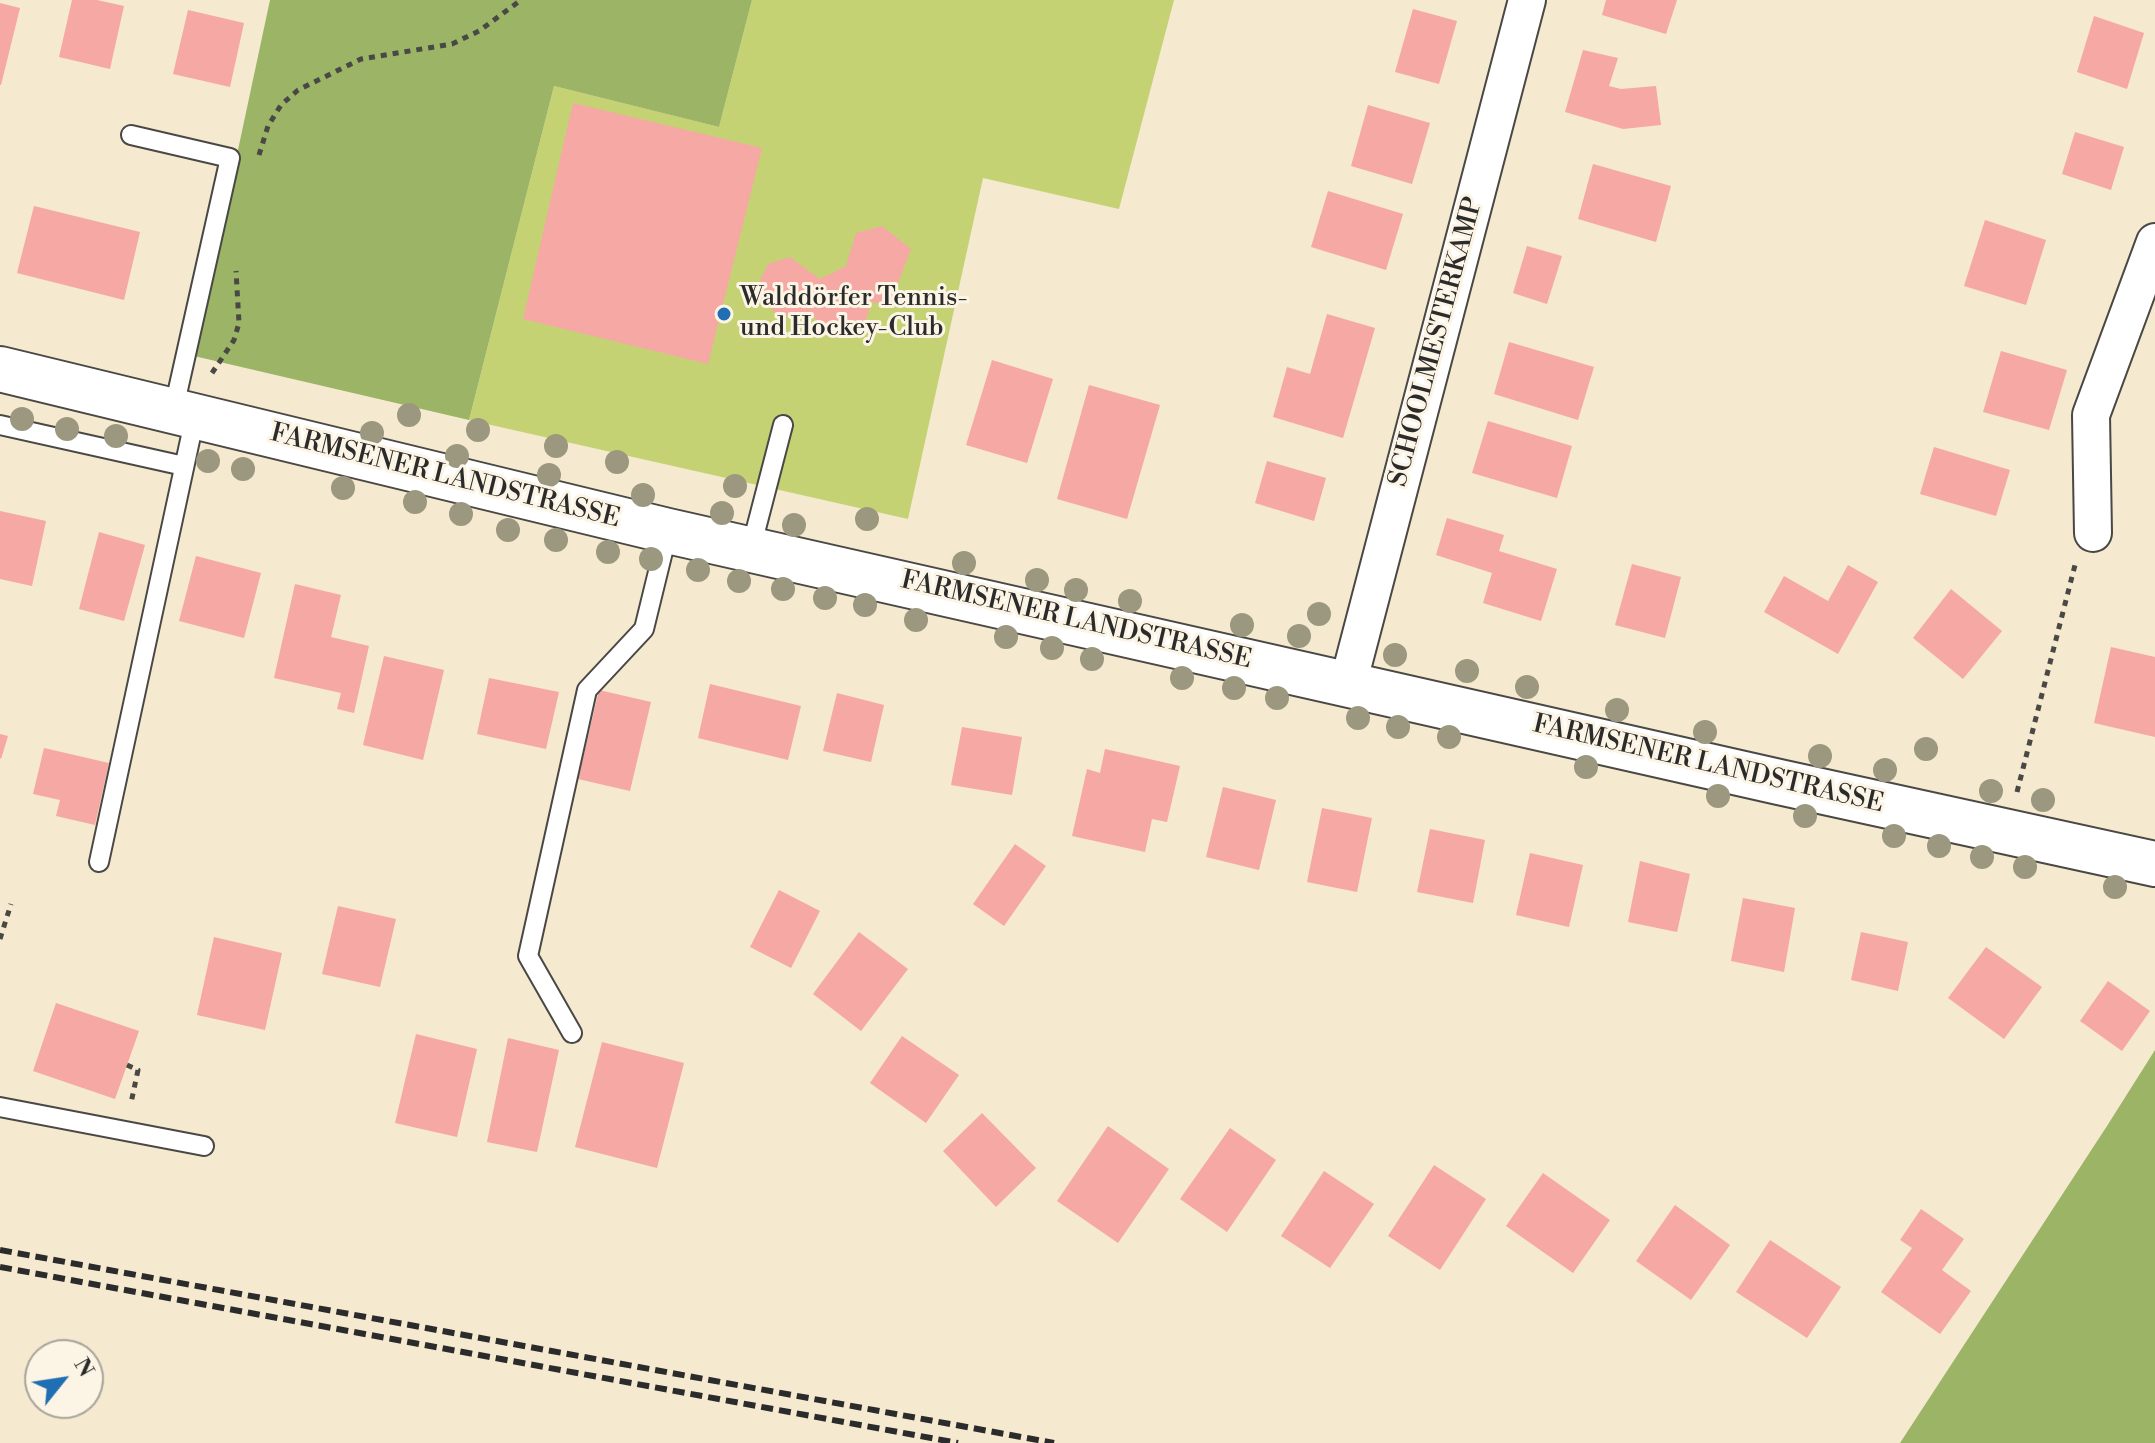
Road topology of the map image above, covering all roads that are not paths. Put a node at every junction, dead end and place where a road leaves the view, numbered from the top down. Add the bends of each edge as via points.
1 (1527, 0) edge
2 (131, 135) dead end
3 (2155, 242) edge
4 (0, 369) edge
5 (184, 414) junction
6 (0, 425) edge
7 (783, 425) dead end
8 (184, 466) junction
9 (668, 531) junction
10 (2093, 533) road end
11 (751, 548) junction
12 (1348, 684) junction
13 (99, 862) dead end
14 (2155, 864) edge
15 (572, 1033) dead end
16 (0, 1107) edge
17 (204, 1146) dead end

1 - 12 street, SCHOOLMESTERKAMP
2 - 5 lane via 230,158
3 - 10 street via 2091,415
4 - 5 main road, FARMSENER LANDSTRASSE
5 - 8 lane
5 - 9 main road, FARMSENER LANDSTRASSE
6 - 8 lane
7 - 11 lane
8 - 13 lane
9 - 11 main road, FARMSENER LANDSTRASSE
9 - 15 lane via 644,629 587,690 528,956
11 - 12 main road, FARMSENER LANDSTRASSE
12 - 14 main road, FARMSENER LANDSTRASSE
16 - 17 lane

